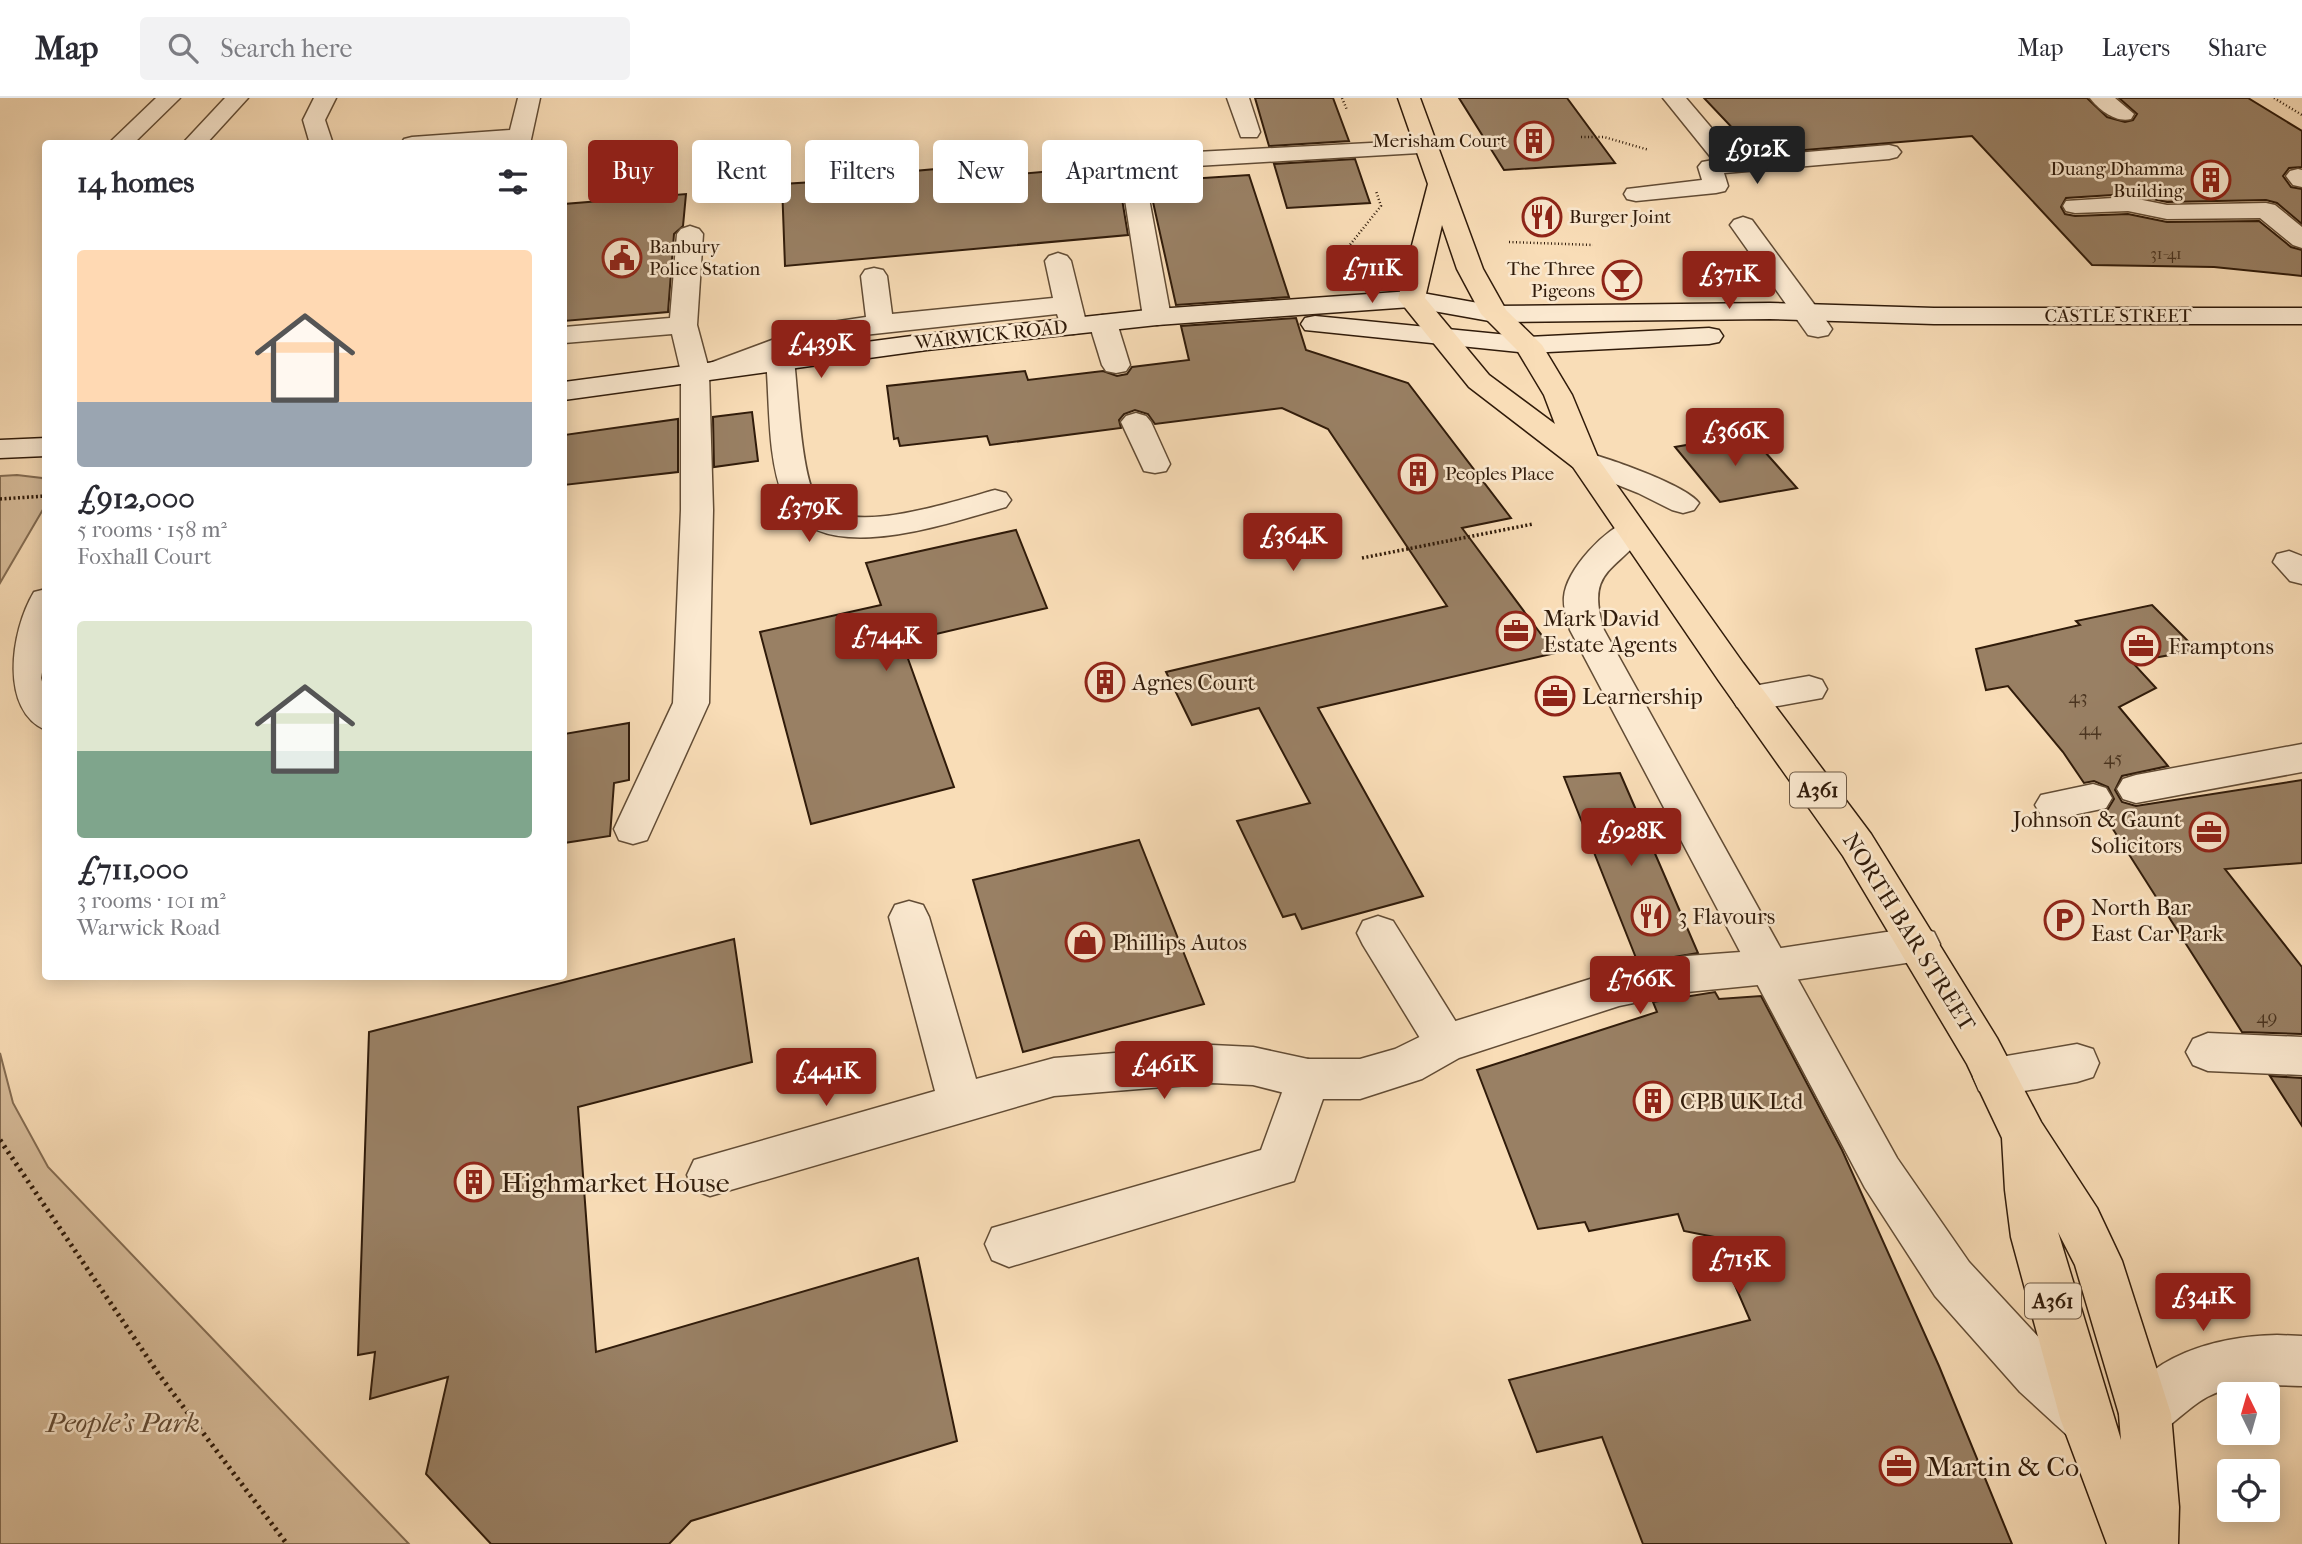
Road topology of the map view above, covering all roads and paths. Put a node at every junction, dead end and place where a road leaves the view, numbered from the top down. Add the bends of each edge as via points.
1 (169, 98) edge
2 (237, 98) edge
3 (325, 98) edge
4 (529, 98) edge
5 (1238, 98) edge
6 (1342, 98) edge
7 (1409, 98) edge
8 (1674, 98) edge
9 (2101, 98) edge
10 (2274, 98) edge
11 (2123, 114) dead end
12 (2302, 115) edge
13 (1249, 132) dead end
14 (519, 139) edge
15 (123, 140) edge
16 (197, 140) edge
17 (321, 140) edge
18 (498, 140) edge
19 (1428, 147) junction
20 (1363, 150) junction
21 (1889, 152) dead end
22 (1731, 166) junction
23 (1439, 185) junction
24 (1636, 194) dead end
25 (2075, 206) dead end
26 (1743, 225) dead end
27 (690, 234) dead end
28 (2302, 240) edge
29 (1460, 241) junction
30 (1592, 245) dead end
31 (1058, 261) dead end
32 (874, 276) dead end
33 (1411, 299) junction
34 (1343, 304) junction
35 (1210, 313) junction
36 (1495, 314) junction
37 (1070, 315) junction
38 (2302, 316) edge
39 (1157, 317) junction
40 (1811, 320) junction
41 (880, 323) junction
42 (1103, 323) junction
43 (683, 325) junction
44 (1440, 334) junction
45 (567, 335) edge
46 (1528, 345) junction
47 (780, 360) junction
48 (1116, 365) dead end
49 (707, 370) junction
50 (567, 391) edge
51 (1136, 422) dead end
52 (42, 447) edge
53 (0, 449) edge
54 (1584, 461) junction
55 (1155, 464) dead end
56 (42, 496) edge
57 (0, 499) edge
58 (995, 500) dead end
59 (1684, 503) dead end
60 (1533, 524) dead end
61 (1631, 530) junction
62 (1362, 558) dead end
63 (2302, 559) edge
64 (2302, 573) edge
65 (42, 614) edge
66 (1809, 689) dead end
67 (1750, 698) junction
68 (42, 714) edge
69 (2302, 758) edge
70 (2136, 789) dead end
71 (2093, 797) dead end
72 (2054, 805) dead end
73 (633, 828) dead end
74 (909, 917) dead end
75 (1378, 933) dead end
76 (1919, 944) junction
77 (1768, 967) junction
78 (1446, 1043) junction
79 (2208, 1052) dead end
80 (2302, 1056) edge
81 (2077, 1063) dead end
82 (1996, 1077) junction
83 (1308, 1079) junction
84 (961, 1105) junction
85 (2025, 1137) junction
86 (0, 1140) edge
87 (710, 1175) dead end
88 (1009, 1244) dead end
89 (2302, 1361) edge
90 (2145, 1414) junction
91 (2086, 1418) junction
92 (287, 1544) edge
93 (2133, 1544) edge
94 (2151, 1544) edge

1 - 15 street
2 - 16 street
3 - 17 street via 314,120
4 - 14 street
5 - 13 street
6 - 20 path
7 - 19 main road, A361
8 - 22 street
9 - 11 street
10 - 12 path
14 - 18 street
19 - 20 street
19 - 23 main road, A361
20 - 34 path via 1381,206 1331,268
20 - 39 street via 1194,158 1151,168 1136,193
21 - 22 street
22 - 24 street via 1710,167 1716,186
23 - 29 main road, A361
23 - 33 main road, A361
25 - 28 street via 2129,204 2167,212 2266,210
26 - 40 street
27 - 43 street
29 - 30 path
29 - 36 main road, A361
31 - 37 street
32 - 41 street
33 - 34 street, WARWICK ROAD
33 - 36 street, WARWICK ROAD
33 - 44 main road, NORTH BAR STREET / A361
34 - 35 street, WARWICK ROAD
35 - 39 street, WARWICK ROAD
35 - 44 street, WARWICK ROAD
36 - 40 street, CASTLE STREET
36 - 46 main road, NORTH BAR STREET / A361
37 - 41 street
37 - 42 street, WARWICK ROAD
37 - 47 street, WARWICK ROAD
38 - 40 street, CASTLE STREET
39 - 42 street, WARWICK ROAD
40 - 46 street, CASTLE STREET
41 - 49 street via 822,331
42 - 48 street
43 - 45 street
43 - 49 street
44 - 46 street, WARWICK ROAD
44 - 54 main road, NORTH BAR STREET / A361 via 1479,381
46 - 54 main road, NORTH BAR STREET / A361 via 1559,395
47 - 49 street, WARWICK ROAD
47 - 58 street via 795,484 809,514 847,529 874,529
49 - 50 street, WARWICK ROAD
49 - 73 street via 691,704
51 - 55 street
52 - 53 street
54 - 59 street
54 - 61 main road, NORTH BAR STREET / A361
56 - 57 path
60 - 62 path
61 - 67 main road, NORTH BAR STREET / A361
61 - 77 street via 1590,570 1578,603 1582,617
63 - 64 street via 2289,562
65 - 68 street via 23,671 30,704
66 - 67 street
67 - 76 main road, NORTH BAR STREET / A361 via 1857,845
69 - 70 street
71 - 72 street
74 - 84 street
75 - 78 street
76 - 77 street
76 - 82 main road, NORTH BAR STREET / A361
77 - 78 street via 1687,974 1619,988
77 - 91 street via 1916,1228 1952,1279 1997,1330
78 - 83 street via 1406,1065 1360,1079
79 - 80 street
81 - 82 street
82 - 85 main road, NORTH BAR STREET / A361
83 - 84 street via 1253,1066 1212,1064 1055,1077
83 - 88 street via 1278,1166
84 - 87 street
85 - 90 main road, NORTH BAR STREET / A361 via 2098,1261
85 - 91 main road, NORTH BAR STREET / A361 via 2035,1237
86 - 92 path via 160,1376
89 - 90 street via 2247,1359 2209,1368 2170,1388
90 - 94 main road, NORTH BAR STREET / A361
91 - 93 main road, NORTH BAR STREET / A361

